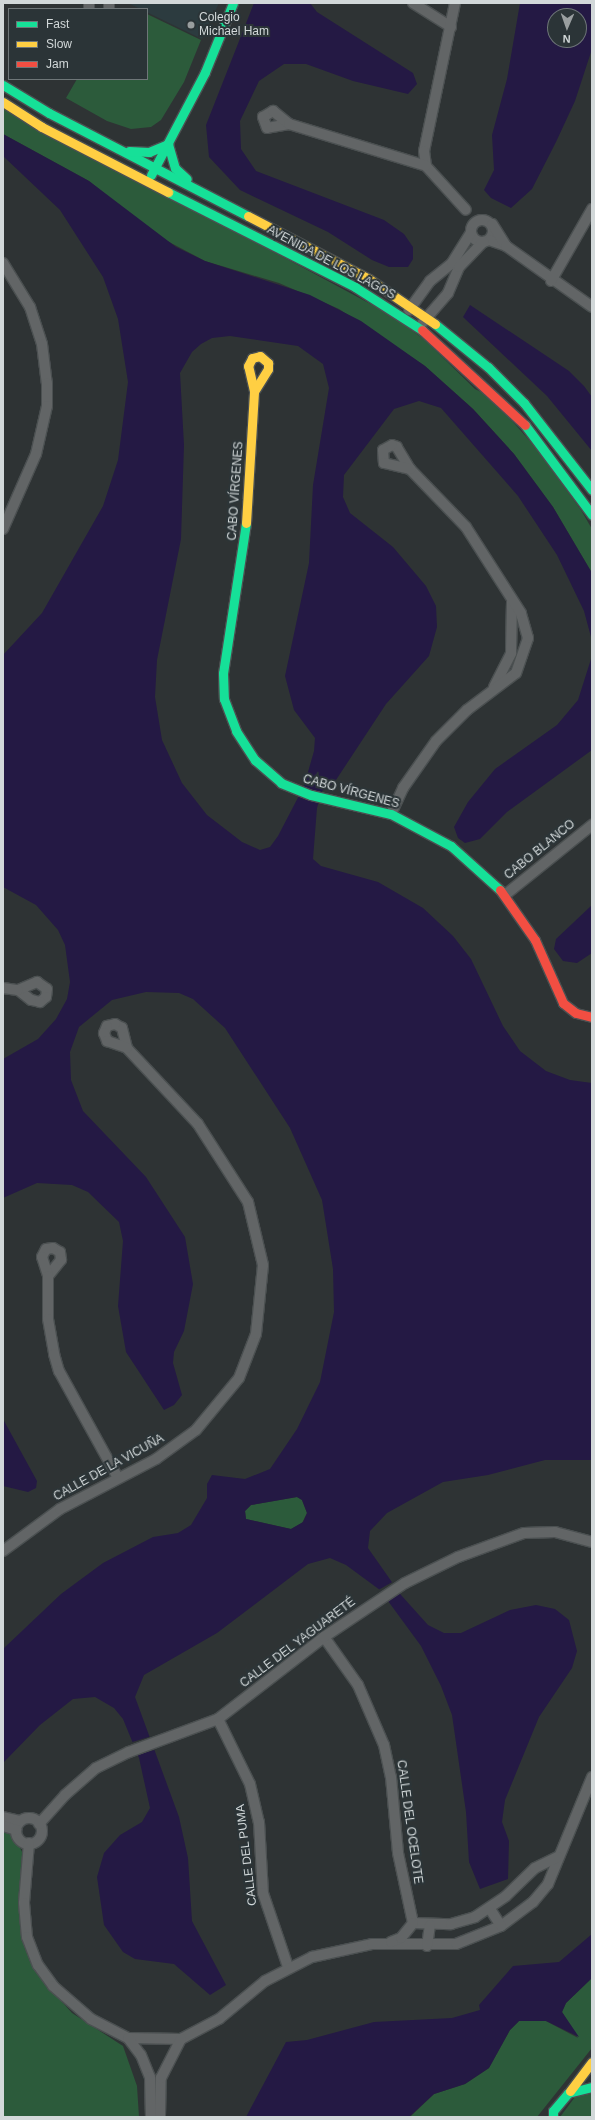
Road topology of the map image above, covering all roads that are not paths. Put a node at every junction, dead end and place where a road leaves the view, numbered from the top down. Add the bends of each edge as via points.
1 (233, 3) edge
2 (413, 3) edge
3 (455, 3) edge
4 (451, 27) junction
5 (3, 85) edge
6 (3, 102) edge
7 (289, 124) dead end
8 (168, 144) junction
9 (113, 146) junction
10 (426, 166) junction
11 (156, 167) junction
12 (148, 181) junction
13 (210, 196) junction
14 (466, 210) junction
15 (592, 210) edge
16 (488, 222) junction
17 (472, 229) junction
18 (486, 241) junction
19 (506, 246) junction
20 (3, 263) edge
21 (551, 281) junction
22 (412, 305) junction
23 (592, 307) edge
24 (429, 317) junction
25 (404, 318) junction
26 (418, 326) junction
27 (254, 391) dead end
28 (410, 469) dead end
29 (592, 490) edge
30 (592, 515) edge
31 (3, 529) edge
32 (512, 599) junction
33 (493, 688) junction
34 (391, 814) junction
35 (592, 825) edge
36 (506, 895) junction
37 (3, 988) edge
38 (18, 990) dead end
39 (592, 1017) edge
40 (126, 1048) dead end
41 (48, 1276) dead end
42 (117, 1476) junction
43 (592, 1542) edge
44 (3, 1551) edge
45 (324, 1637) junction
46 (218, 1719) junction
47 (592, 1777) edge
48 (3, 1817) edge
49 (40, 1824) junction
50 (3, 1826) edge
51 (18, 1826) junction
52 (29, 1843) junction
53 (558, 1857) junction
54 (490, 1909) junction
55 (413, 1923) junction
56 (430, 1926) junction
57 (501, 1926) junction
58 (404, 1934) junction
59 (390, 1943) junction
60 (410, 1944) junction
61 (426, 1946) junction
62 (288, 1967) junction
63 (128, 2038) junction
64 (181, 2039) junction
65 (592, 2062) edge
66 (147, 2065) junction
67 (166, 2065) junction
68 (592, 2087) edge
69 (568, 2093) junction
70 (551, 2115) edge
71 (151, 2117) edge
72 (160, 2117) edge

1 - 8 street via 205,72
2 - 4 street
3 - 4 street
4 - 10 street via 424,140
5 - 9 street, AVENIDA DE LOS LAGOS
6 - 12 street, AVENIDA DE LOS LAGOS via 42,127
7 - 10 street
8 - 9 street via 142,153
8 - 11 street
8 - 13 street via 176,168
9 - 11 street, AVENIDA DE LOS LAGOS
10 - 14 street
11 - 12 street
11 - 13 street, AVENIDA DE LOS LAGOS
12 - 25 street, AVENIDA DE LOS LAGOS via 355,287
13 - 22 street, AVENIDA DE LOS LAGOS via 369,279
14 - 16 street
14 - 17 street
15 - 21 street
16 - 17 street
16 - 18 street via 493,234
16 - 19 street
17 - 18 street via 474,239
17 - 22 street via 452,262 430,281
18 - 19 street
18 - 24 street via 459,267 448,293
19 - 21 street
20 - 31 street via 19,285 36,325 47,383 47,406 38,448
21 - 23 street
22 - 24 street, AVENIDA DE LOS LAGOS
22 - 25 street
24 - 26 street
24 - 29 street, AVENIDA DE LOS LAGOS via 488,367 524,403
25 - 26 street, AVENIDA DE LOS LAGOS
26 - 30 street, AVENIDA DE LOS LAGOS via 508,406 541,443
27 - 34 street, CABO VÍRGENES via 243,558 224,660 223,692 229,717 245,747 265,770 295,790
28 - 32 street via 466,527
32 - 33 street via 515,619 511,653
32 - 33 street via 526,625 526,650 516,673
33 - 34 street via 436,741 410,777
34 - 36 street, CABO VÍRGENES via 451,846
35 - 36 street, CABO BLANCO
36 - 39 street, CABO VÍRGENES via 535,940 563,1003 576,1013
37 - 38 street
40 - 42 street, CALLE DE LA VICUÑA via 198,1124 238,1182 260,1243 264,1288 250,1354 227,1395 178,1445
41 - 42 street via 48,1319 60,1371
42 - 44 street, CALLE DE LA VICUÑA via 60,1509
43 - 45 street, CALLE DEL YAGUARETÉ via 555,1532 524,1532 458,1557 405,1583
45 - 46 street, CALLE DEL YAGUARETÉ
45 - 55 street, CALLE DEL OCELOTE via 365,1699 384,1745 391,1777 398,1853
46 - 49 street, CALLE DEL YAGUARETÉ via 129,1752 80,1780
46 - 62 street, CALLE DEL PUMA via 242,1763 256,1804 263,1892
47 - 53 street
48 - 51 street
49 - 51 street via 33,1819
49 - 52 street via 39,1838
50 - 51 street
51 - 52 street via 21,1841
52 - 63 street via 24,1909 27,1937 38,1966 52,1986 81,2011
53 - 54 street via 535,1868
53 - 57 street via 548,1884 533,1902
54 - 56 street via 463,1922
54 - 57 street
55 - 56 street
55 - 58 street
56 - 61 street
57 - 61 street via 466,1941
58 - 59 street
58 - 60 street
59 - 60 street
59 - 62 street via 342,1948
60 - 61 street
62 - 64 street via 216,2021
63 - 64 street
63 - 66 street
64 - 67 street
65 - 69 street
66 - 67 street
66 - 71 street via 152,2086
67 - 72 street via 160,2091
68 - 69 street via 581,2087
69 - 70 street

